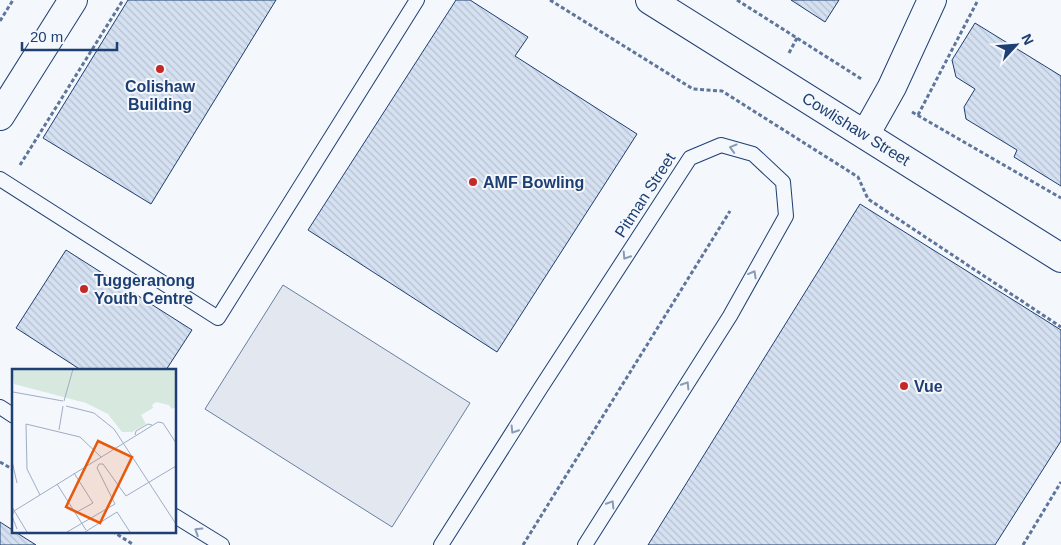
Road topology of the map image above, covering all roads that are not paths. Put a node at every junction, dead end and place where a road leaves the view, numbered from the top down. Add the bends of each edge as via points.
1 (73, 0) edge
2 (417, 0) edge
3 (650, 0) edge
4 (932, 0) edge
5 (0, 116) edge
6 (865, 135) junction
7 (4, 182) edge
8 (1061, 258) edge
9 (0, 408) edge
10 (12, 415) edge
11 (176, 517) edge
12 (222, 545) edge
13 (441, 545) edge
14 (585, 545) edge

1 - 5 street
2 - 7 lane via 218,318
3 - 6 street, Cowlishaw Street
4 - 6 street
6 - 8 street, Cowlishaw Street
9 - 10 lane
12 -> 11 lane
14 -> 13 lane, Pitman Street via 730,316 786,216 783,182 753,154 721,145 690,158

